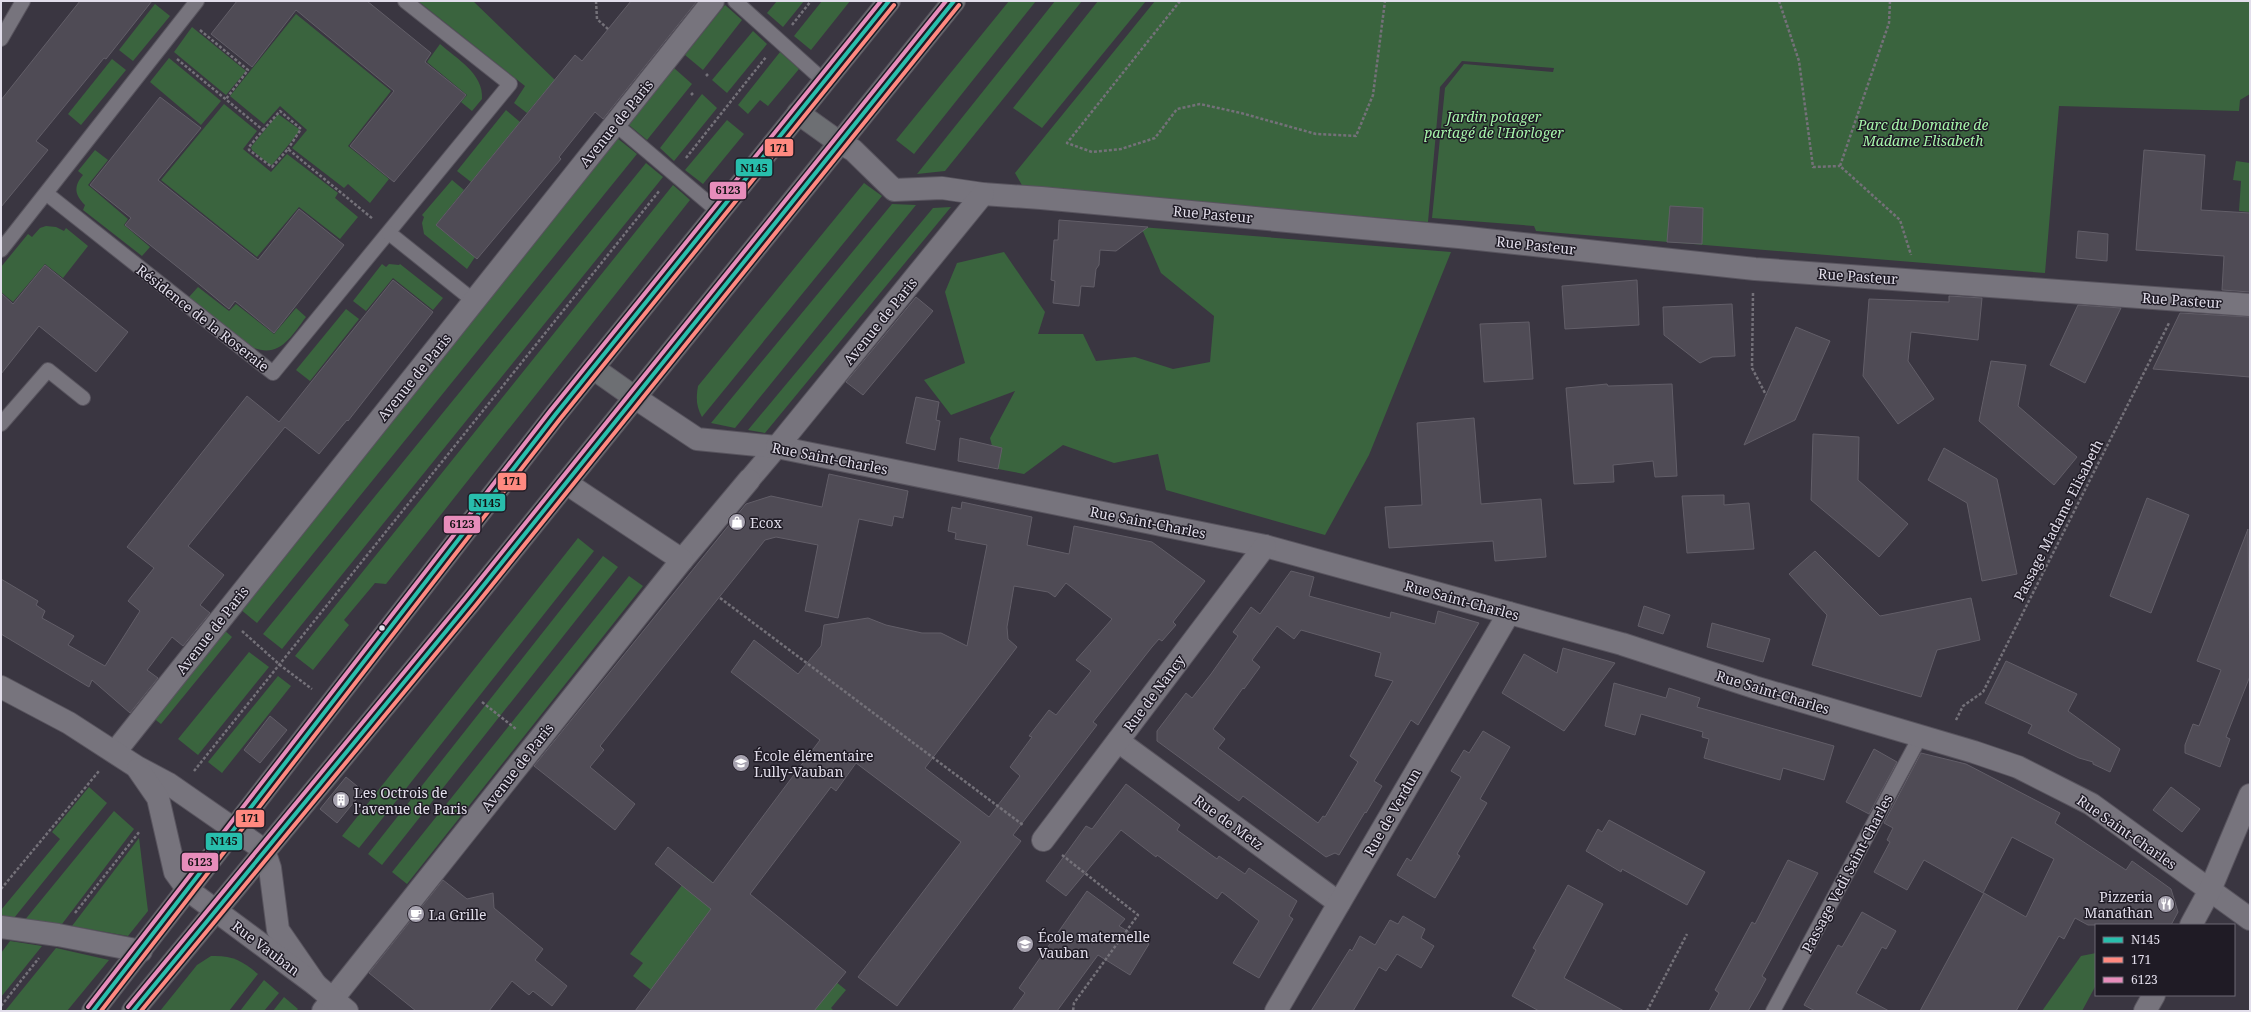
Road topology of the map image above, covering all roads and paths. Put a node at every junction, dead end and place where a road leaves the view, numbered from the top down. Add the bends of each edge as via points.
1 (23, 1) edge
2 (197, 1) edge
3 (406, 1) edge
4 (596, 1) edge
5 (713, 1) edge
6 (735, 1) edge
7 (811, 1) edge
8 (889, 1) edge
9 (954, 1) edge
10 (1180, 1) edge
11 (1385, 1) edge
12 (1779, 1) edge
13 (1890, 1) edge
14 (608, 29) dead end
15 (199, 30) dead end
16 (1, 39) edge
17 (780, 41) junction
18 (162, 46) junction
19 (824, 81) junction
20 (226, 99) junction
21 (798, 113) junction
22 (615, 124) junction
23 (263, 130) junction
24 (840, 143) junction
25 (288, 149) junction
26 (1840, 166) junction
27 (674, 173) junction
28 (46, 194) junction
29 (983, 194) junction
30 (363, 211) dead end
31 (719, 212) junction
32 (389, 233) junction
33 (1, 250) edge
34 (1910, 279) junction
35 (1759, 292) dead end
36 (2181, 300) junction
37 (474, 301) junction
38 (2250, 305) edge
39 (593, 368) junction
40 (1766, 395) dead end
41 (634, 397) junction
42 (83, 398) dead end
43 (1, 424) edge
44 (777, 447) junction
45 (749, 480) joint
46 (566, 483) junction
47 (1265, 546) junction
48 (682, 560) junction
49 (720, 598) dead end
50 (1509, 613) junction
51 (223, 615) junction
52 (280, 665) junction
53 (1, 687) edge
54 (482, 702) dead end
55 (332, 703) junction
56 (520, 732) dead end
57 (1921, 735) junction
58 (1118, 741) junction
59 (1946, 743) junction
60 (114, 752) junction
61 (136, 767) junction
62 (192, 773) dead end
63 (91, 781) dead end
64 (2250, 795) edge
65 (143, 824) dead end
66 (1025, 826) dead end
67 (234, 830) junction
68 (1051, 846) joint
69 (264, 850) junction
70 (1, 889) edge
71 (188, 890) junction
72 (2210, 890) junction
73 (1339, 903) junction
74 (215, 910) junction
75 (2250, 919) edge
76 (2192, 924) edge
77 (1, 927) edge
78 (1687, 934) dead end
79 (58, 935) junction
80 (141, 952) junction
81 (316, 985) junction
82 (2153, 996) edge
83 (1, 1006) edge
84 (335, 1007) edge
85 (93, 1011) edge
86 (133, 1011) edge
87 (1073, 1011) edge
88 (1276, 1011) edge
89 (1647, 1011) edge
90 (1773, 1011) edge
91 (2145, 1011) edge

1 - 16 lane
2 - 18 lane
3 - 32 lane, Résidence de la Roseraie via 510,84
4 - 14 path via 597,19
5 - 22 street, Avenue de Paris
6 - 17 lane
7 - 17 path
8 - 19 main road
9 - 24 main road
10 - 11 path via 1067,143 1092,152 1121,149 1155,138 1177,109 1200,104 1316,134 1356,136 1374,95
12 - 26 path via 1799,61 1813,167
13 - 26 path via 1889,23
15 - 20 path via 248,70
17 - 19 lane
17 - 27 path
18 - 20 path
18 - 28 lane
19 - 21 main road
20 - 23 path
21 - 24 main road
21 - 31 main road
22 - 27 lane
22 - 37 street, Avenue de Paris
23 - 25 path via 280,111 301,129
23 - 25 path via 249,150 270,167
24 - 29 street, Rue Pasteur via 853,150 894,190 942,188
24 - 41 main road
25 - 30 path
26 - 34 path via 1900,220 1913,262
27 - 31 lane
27 - 52 path
28 - 32 lane, Résidence de la Roseraie via 273,374
28 - 33 lane
29 - 34 street, Rue Pasteur via 1459,237 1755,270
29 - 44 street, Avenue de Paris
31 - 39 main road
32 - 37 lane
34 - 36 street, Rue Pasteur
35 - 40 path via 1753,292 1752,368
36 - 38 street, Rue Pasteur
36 - 59 path, Passage Madame Elisabeth via 1983,692 1963,706
37 - 51 street, Avenue de Paris
39 - 41 main road
39 - 55 main road
41 - 44 street, Rue Saint-Charles via 697,439
41 - 46 main road
42 - 43 lane via 48,370
44 - 45 street
44 - 47 street, Rue Saint-Charles
45 - 48 street, Avenue de Paris
46 - 48 street
46 - 69 main road
47 - 50 street, Rue Saint-Charles
47 - 58 street, Rue de Nancy
48 - 84 street, Avenue de Paris
49 - 66 path
50 - 57 street, Rue Saint-Charles via 1622,644 1754,687
50 - 73 street, Rue de Verdun
51 - 52 path
51 - 60 street, Avenue de Paris
52 - 55 path
52 - 62 path
53 - 60 street via 69,723
54 - 56 path
55 - 67 main road
57 - 59 street, Rue Saint-Charles
57 - 90 lane, Passage Vedi Saint-Charles
58 - 68 street, Rue de Nancy
58 - 73 street, Rue de Metz
59 - 72 street, Rue Saint-Charles via 2018,767 2091,804
60 - 61 street
61 - 67 street via 169,784
61 - 71 street, Rue Vauban via 158,798 175,872
63 - 70 path
64 - 72 street
65 - 79 path via 141,830
67 - 69 street
67 - 71 main road
68 - 87 path via 1138,915 1074,1003
69 - 74 main road
69 - 81 street, Rue Vauban via 270,868 278,930
71 - 74 street, Rue Vauban
71 - 80 main road
72 - 75 street, Rue Saint-Charles
72 - 76 street
73 - 88 street, Rue de Verdun
74 - 81 street, Rue Vauban
74 - 86 main road
77 - 79 street
78 - 89 path
79 - 80 street
79 - 83 path
80 - 85 main road
81 - 84 street, Rue Vauban
82 - 91 street

